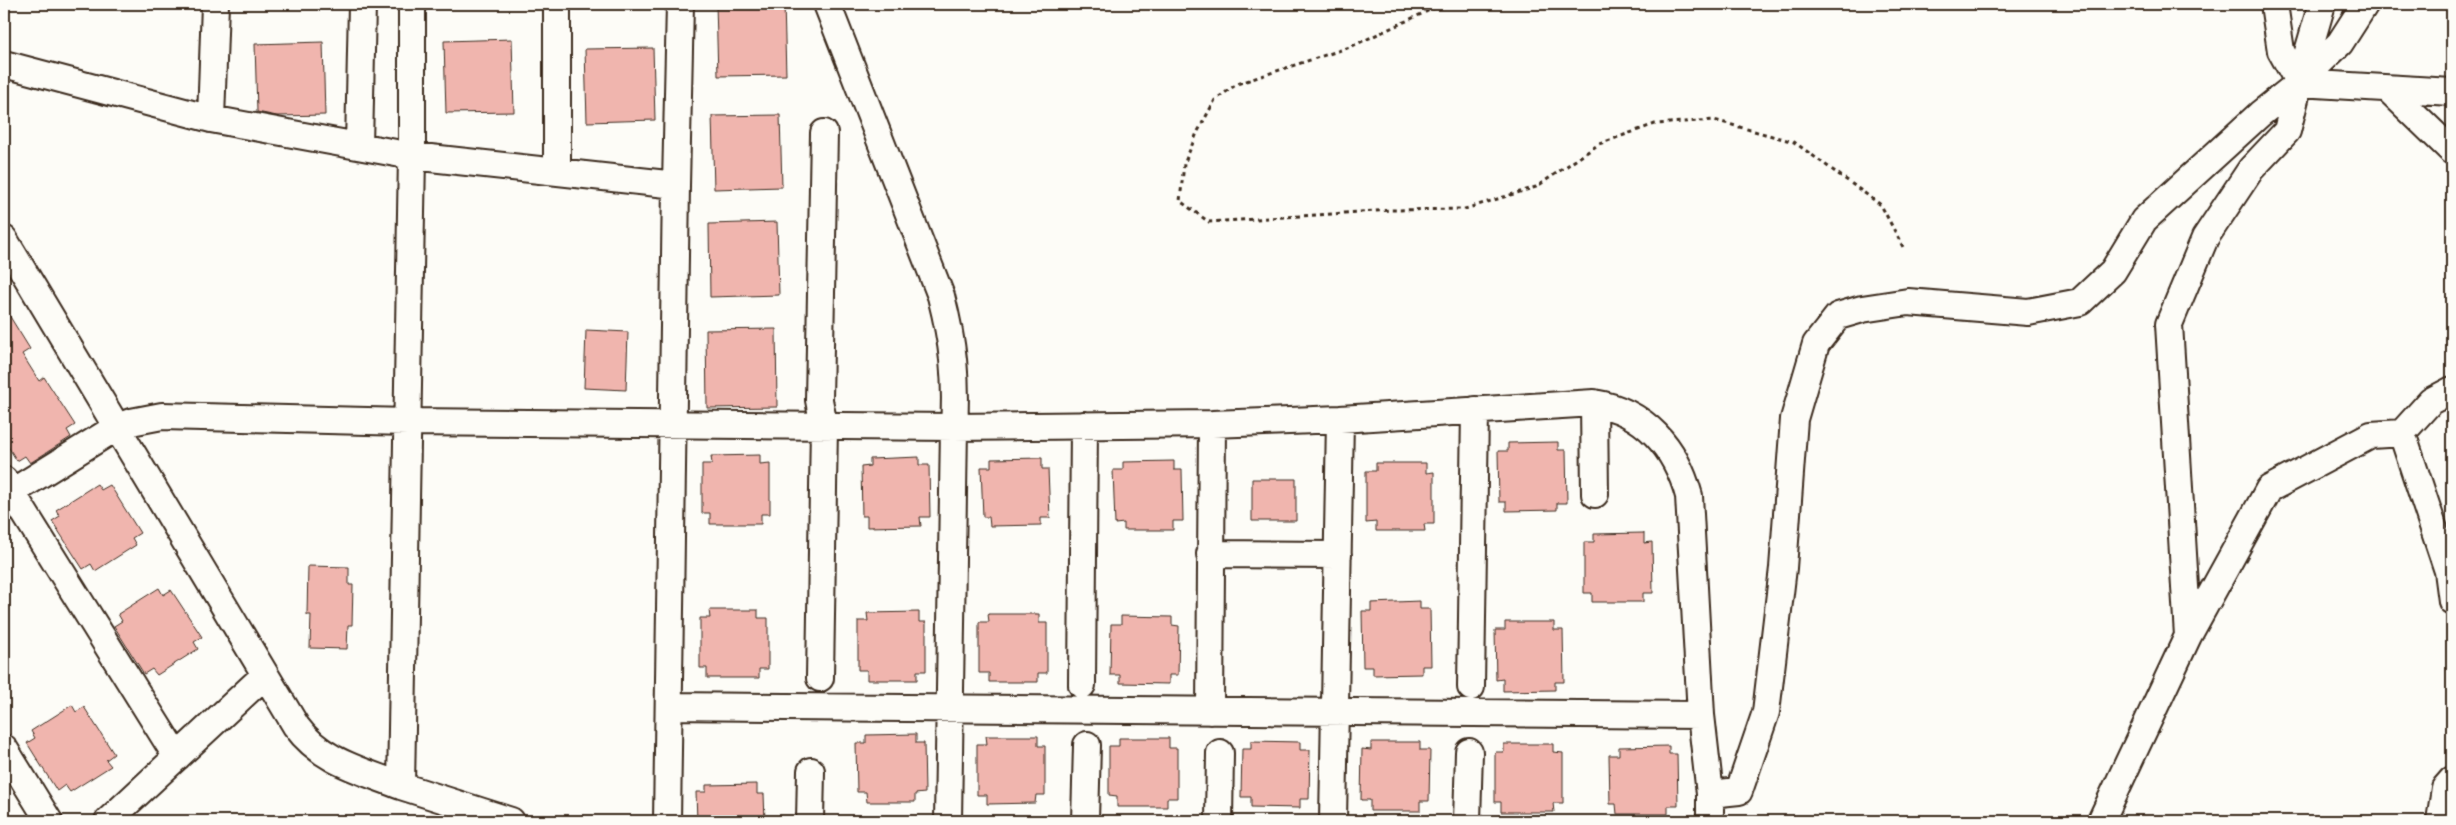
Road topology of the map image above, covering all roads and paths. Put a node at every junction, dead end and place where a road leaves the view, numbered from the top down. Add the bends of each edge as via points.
1 (215, 4) edge
2 (362, 4) edge
3 (412, 4) edge
4 (557, 4) edge
5 (680, 4) edge
6 (827, 4) edge
7 (1443, 4) edge
8 (2274, 4) edge
9 (2322, 4) edge
10 (2365, 4) edge
11 (4, 64) edge
12 (2299, 83) junction
13 (2388, 89) junction
14 (2452, 92) edge
15 (211, 120) junction
16 (824, 133) dead end
17 (359, 146) junction
18 (2452, 151) edge
19 (412, 156) junction
20 (557, 172) junction
21 (676, 185) junction
22 (4, 238) edge
23 (1903, 247) dead end
24 (2452, 390) edge
25 (1594, 403) junction
26 (1476, 410) junction
27 (1340, 419) junction
28 (407, 422) junction
29 (672, 424) junction
30 (1212, 424) junction
31 (1084, 425) junction
32 (824, 426) junction
33 (117, 427) junction
34 (954, 427) junction
35 (2402, 433) junction
36 (6, 489) edge
37 (1595, 494) dead end
38 (1210, 554) junction
39 (1338, 555) junction
40 (2450, 570) edge
41 (2452, 601) edge
42 (2188, 636) junction
43 (265, 675) junction
44 (820, 678) dead end
45 (1082, 684) dead end
46 (1471, 686) dead end
47 (669, 706) junction
48 (951, 708) junction
49 (1210, 711) junction
50 (1334, 712) junction
51 (1701, 715) junction
52 (1087, 745) dead end
53 (4, 748) edge
54 (1469, 752) dead end
55 (1220, 753) dead end
56 (176, 757) junction
57 (811, 771) dead end
58 (2452, 780) edge
59 (401, 786) junction
60 (1710, 794) junction
61 (49, 821) edge
62 (108, 821) edge
63 (511, 821) edge
64 (667, 821) edge
65 (810, 821) edge
66 (948, 821) edge
67 (1085, 821) edge
68 (1219, 821) edge
69 (1333, 821) edge
70 (1467, 821) edge
71 (1710, 821) edge
72 (2101, 821) edge
73 (2440, 821) edge

1 - 15 street
2 - 17 street
3 - 19 street
4 - 20 street
5 - 21 street
6 - 34 street via 941,296 952,336 956,392
7 - 23 path via 1350,47 1237,84 1215,100 1196,133 1184,164 1180,200 1209,222 1391,210 1465,209 1536,187 1600,144 1655,124 1714,120 1794,142 1880,205
8 - 12 street via 2281,51
9 - 12 street
10 - 12 street via 2340,43
11 - 15 street
12 - 13 street
12 - 42 street via 2287,131 2250,169 2205,238 2169,324
12 - 60 street via 2260,114 2144,220 2113,271 2080,302 2028,312 1908,302 1838,316 1816,344 1794,419 1783,568 1766,712 1739,791
13 - 14 street
13 - 18 street
15 - 17 street
16 - 32 street via 820,400
17 - 19 street
19 - 20 street
19 - 28 street
20 - 21 street
21 - 29 street
22 - 33 street
24 - 35 street via 2431,401
25 - 26 street
25 - 37 street
25 - 51 street via 1634,416 1656,432 1683,473 1689,496
26 - 27 street
26 - 46 street
27 - 30 street
27 - 39 street
28 - 29 street
28 - 33 street via 162,416
28 - 59 street
29 - 32 street
29 - 47 street
30 - 31 street
30 - 38 street
31 - 34 street
31 - 45 street
32 - 34 street
32 - 44 street
33 - 36 street
33 - 43 street
34 - 48 street
35 - 40 street
35 - 42 street via 2371,435 2269,489
36 - 56 street
38 - 39 street
38 - 49 street
39 - 50 street
40 - 41 street
42 - 72 street
43 - 56 street
43 - 59 street via 296,726 318,750 332,759
47 - 48 street
47 - 64 street
48 - 49 street
48 - 66 street
49 - 50 street
50 - 51 street
50 - 69 street
51 - 60 street
52 - 67 street
53 - 61 street
54 - 70 street
55 - 68 street
56 - 62 street
57 - 65 street
58 - 73 street via 2445,788
59 - 63 street
60 - 71 street

